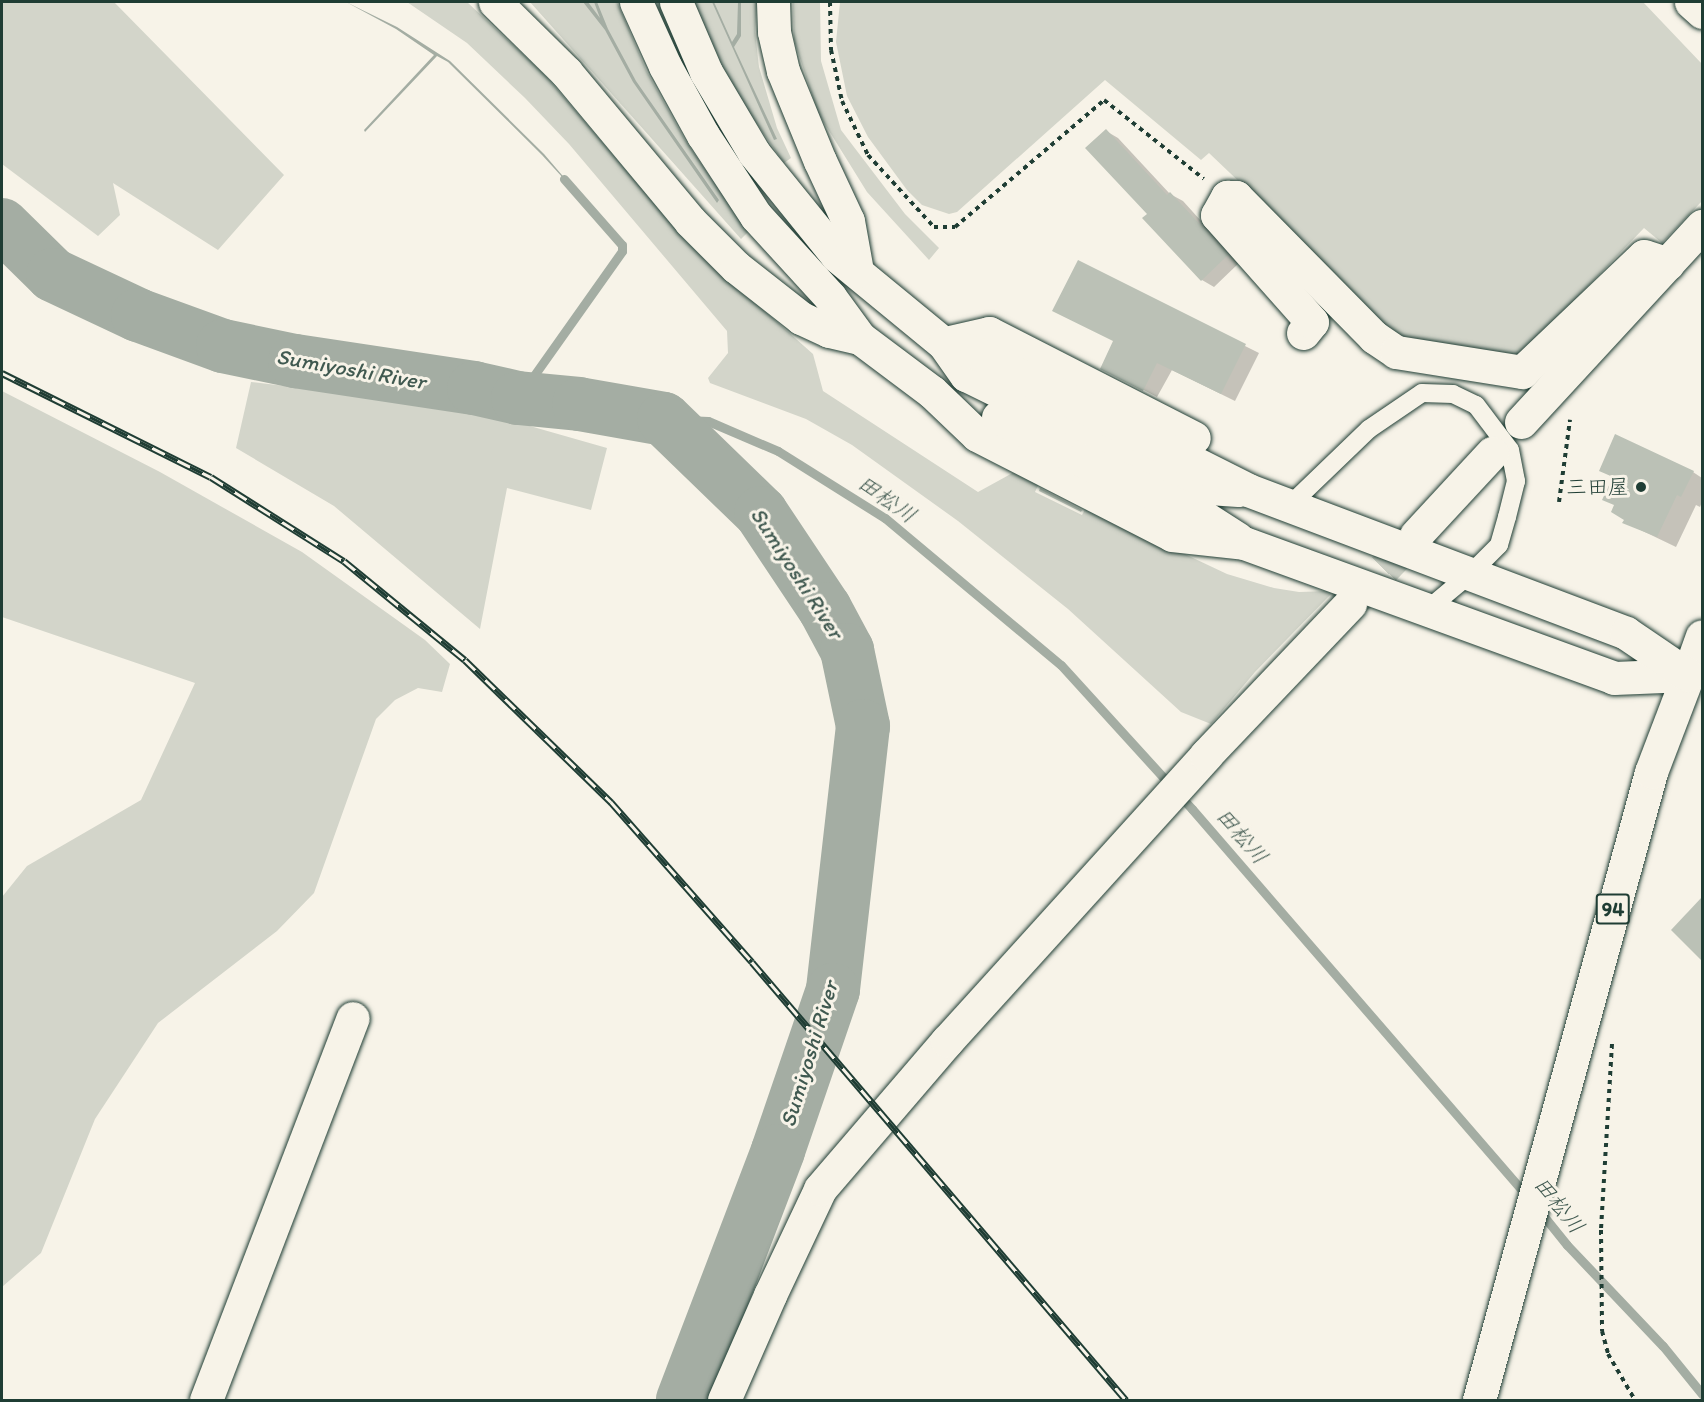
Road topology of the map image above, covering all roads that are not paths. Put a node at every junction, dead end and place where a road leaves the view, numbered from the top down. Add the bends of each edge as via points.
1 (495, 2) edge
2 (636, 2) edge
3 (676, 2) edge
4 (773, 2) edge
5 (1691, 2) edge
6 (1702, 12) edge
7 (1702, 226) edge
8 (1668, 264) junction
9 (857, 271) junction
10 (1303, 333) dead end
11 (860, 338) junction
12 (1521, 422) dead end
13 (1492, 453) dead end
14 (1289, 506) junction
15 (1416, 535) tunnel mouth
16 (1470, 574) junction
17 (1350, 604) tunnel mouth
18 (1427, 610) junction
19 (1702, 636) edge
20 (1688, 675) junction
21 (353, 1018) dead end
22 (207, 1401) edge
23 (724, 1401) edge
24 (1479, 1401) edge

1 - 11 main road via 566,72 682,212 736,267 801,318 829,332
2 - 11 main road via 703,135 756,216 830,297
3 - 9 main road via 706,72 754,153 837,256
4 - 9 main road via 774,32 783,72 848,221
5 - 6 main road
7 - 8 main road
8 - 10 main road via 1644,256 1522,372 1396,352 1374,337 1236,196 1227,197 1217,215 1312,322
8 - 12 main road
9 - 14 main road via 944,344 976,353 1248,490
11 - 18 main road via 932,392 977,435 1172,535 1244,543
13 - 15 main road
14 - 16 main road
14 - 16 lane via 1369,429 1422,393 1452,394 1476,405 1489,419 1510,450 1516,481 1499,545
16 - 18 lane
16 - 20 main road via 1626,633
17 - 23 main road via 1146,821 947,1041 820,1189
18 - 20 main road via 1614,678
19 - 20 main road
20 - 24 main road, 94 via 1651,772
21 - 22 main road

